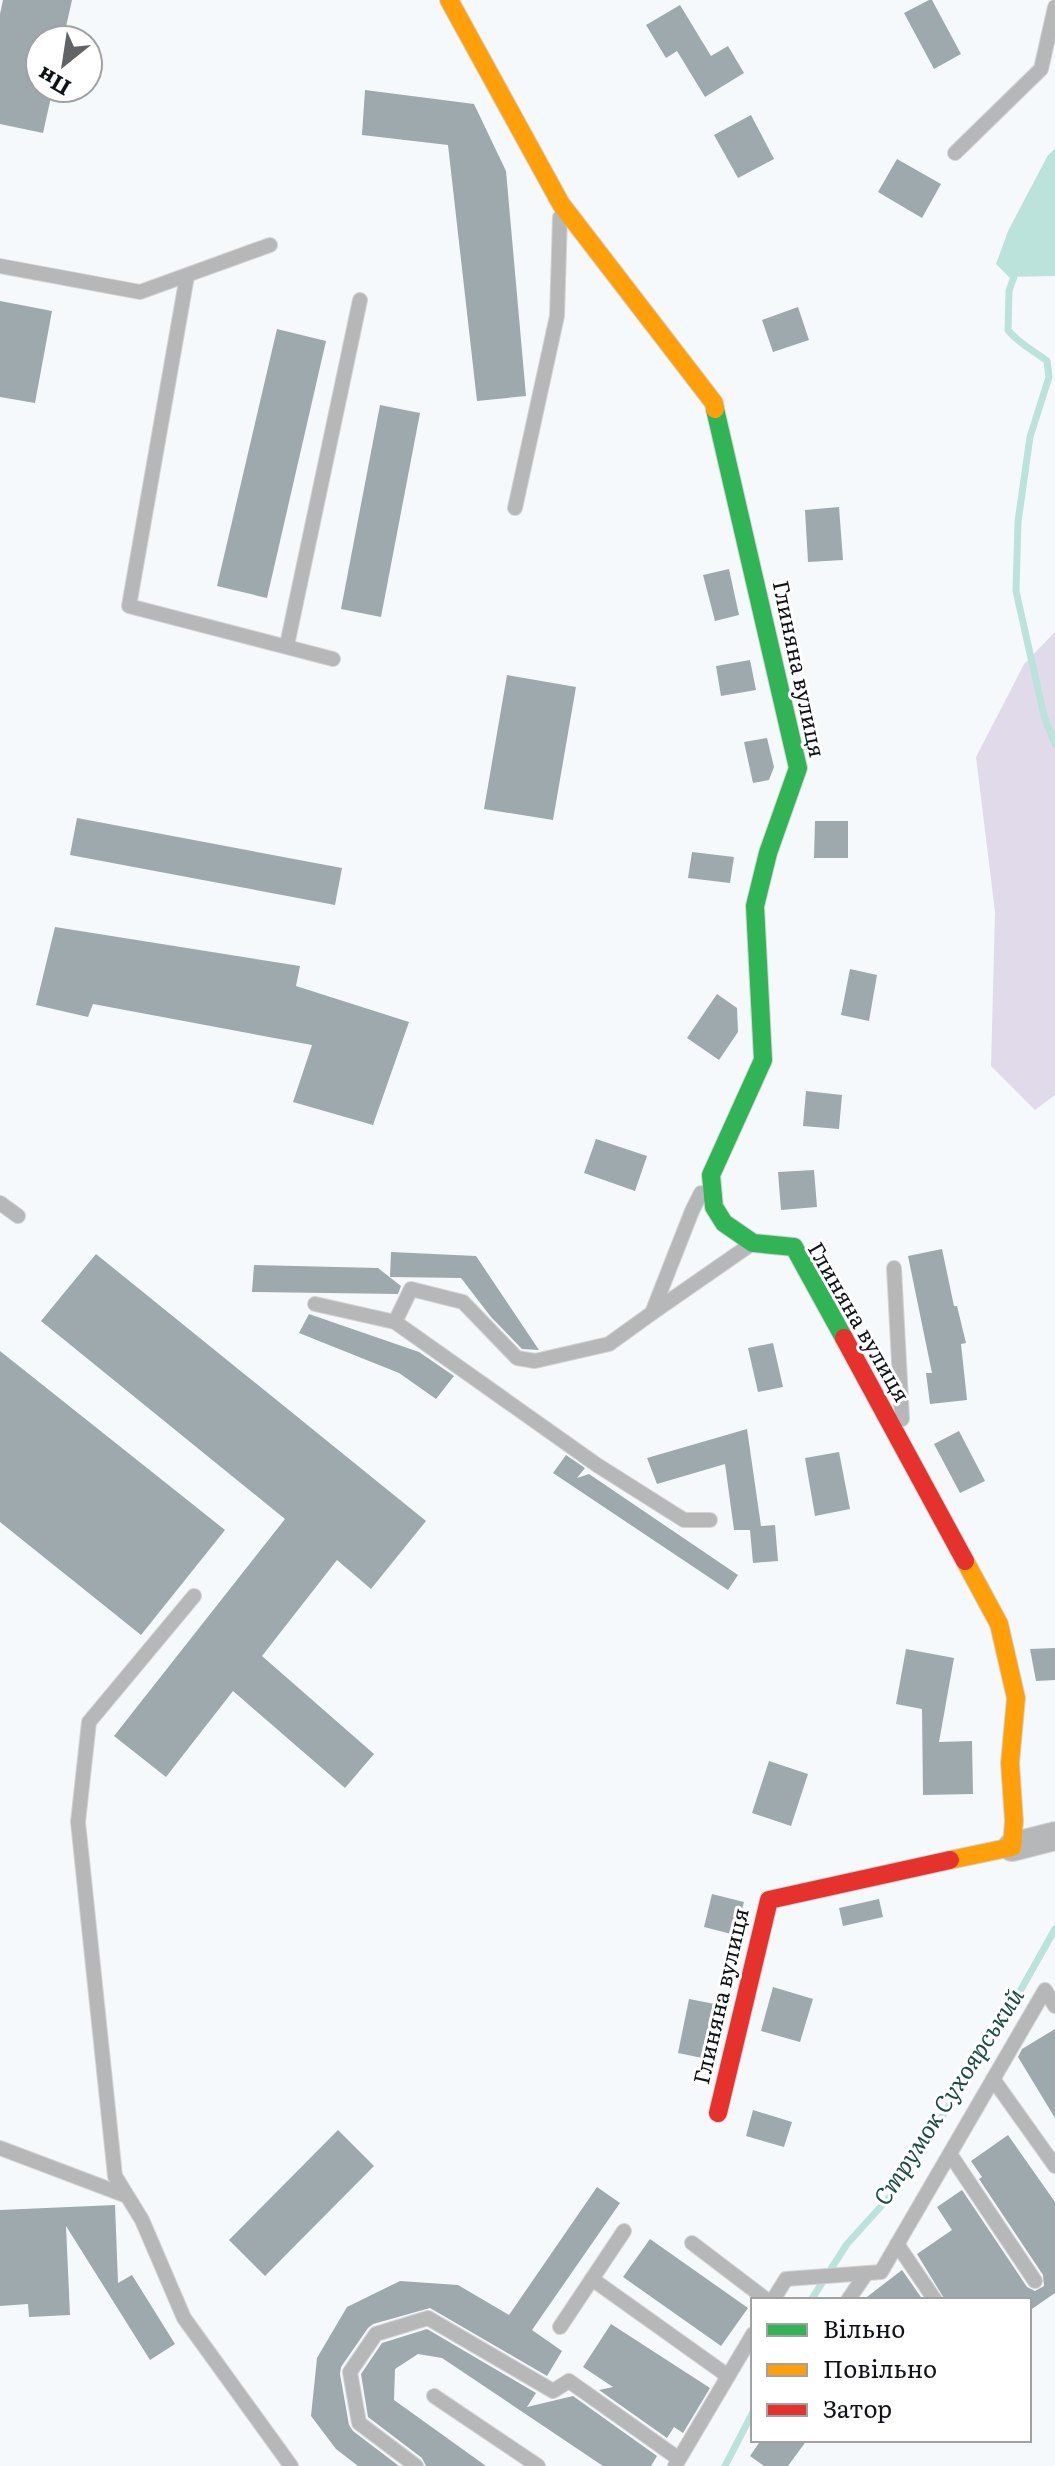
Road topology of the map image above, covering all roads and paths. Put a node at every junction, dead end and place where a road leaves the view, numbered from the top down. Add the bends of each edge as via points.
1 (449, 0) edge
2 (1055, 7) edge
3 (955, 153) dead end
4 (561, 204) junction
5 (270, 245) dead end
6 (0, 266) edge
7 (187, 276) junction
8 (360, 300) dead end
9 (515, 508) dead end
10 (287, 645) junction
11 (333, 659) dead end
12 (711, 1175) junction
13 (0, 1203) edge
14 (18, 1216) dead end
15 (753, 1243) junction
16 (894, 1268) dead end
17 (315, 1304) dead end
18 (652, 1313) junction
19 (395, 1322) junction
20 (903, 1450) junction
21 (710, 1520) dead end
22 (194, 1596) dead end
23 (1055, 1836) edge
24 (1012, 1847) junction
25 (1055, 2006) edge
26 (993, 2079) junction
27 (718, 2113) dead end
28 (0, 2148) edge
29 (950, 2154) junction
30 (1055, 2166) edge
31 (127, 2196) junction
32 (624, 2231) dead end
33 (692, 2243) dead end
34 (897, 2244) junction
35 (866, 2274) junction
36 (592, 2279) junction
37 (1035, 2281) dead end
38 (767, 2298) edge
39 (772, 2298) edge
40 (849, 2298) edge
41 (934, 2298) edge
42 (560, 2327) dead end
43 (751, 2337) edge
44 (728, 2376) junction
45 (434, 2396) dead end
46 (677, 2462) edge
47 (291, 2466) edge
48 (416, 2466) edge
49 (538, 2466) edge

1 - 4 street, Глиняна вулиця
2 - 3 lane via 1041,69
4 - 9 lane via 557,316
4 - 12 street, Глиняна вулиця via 714,403 798,768 755,906 763,1060
5 - 7 lane
6 - 7 lane via 140,292
7 - 10 lane via 129,606
8 - 10 lane
10 - 11 lane
12 - 15 street via 714,1207 724,1223
12 - 18 lane
13 - 14 lane
15 - 18 lane
15 - 20 street, Глиняна вулиця via 794,1247
16 - 20 lane
17 - 19 lane
18 - 19 lane via 609,1344 535,1361 517,1358 463,1302 411,1289
19 - 21 lane via 684,1520
20 - 24 street, Глиняна вулиця via 999,1624 1016,1698 1010,1763
22 - 31 lane via 89,1722 78,1822 115,2176
23 - 24 street
24 - 27 street, Глиняна вулиця via 769,1900
25 - 26 lane via 1045,1990
26 - 29 lane
26 - 30 lane
28 - 31 lane
29 - 34 lane
29 - 37 lane
31 - 47 lane via 184,2318
32 - 36 lane
33 - 38 lane
34 - 35 lane via 881,2272
34 - 41 lane
35 - 39 lane via 786,2279
35 - 40 lane
36 - 42 lane
36 - 44 lane
43 - 44 lane
44 - 46 lane
45 - 49 lane
46 - 48 lane via 569,2381 553,2391 428,2318 376,2334 350,2372 359,2423

